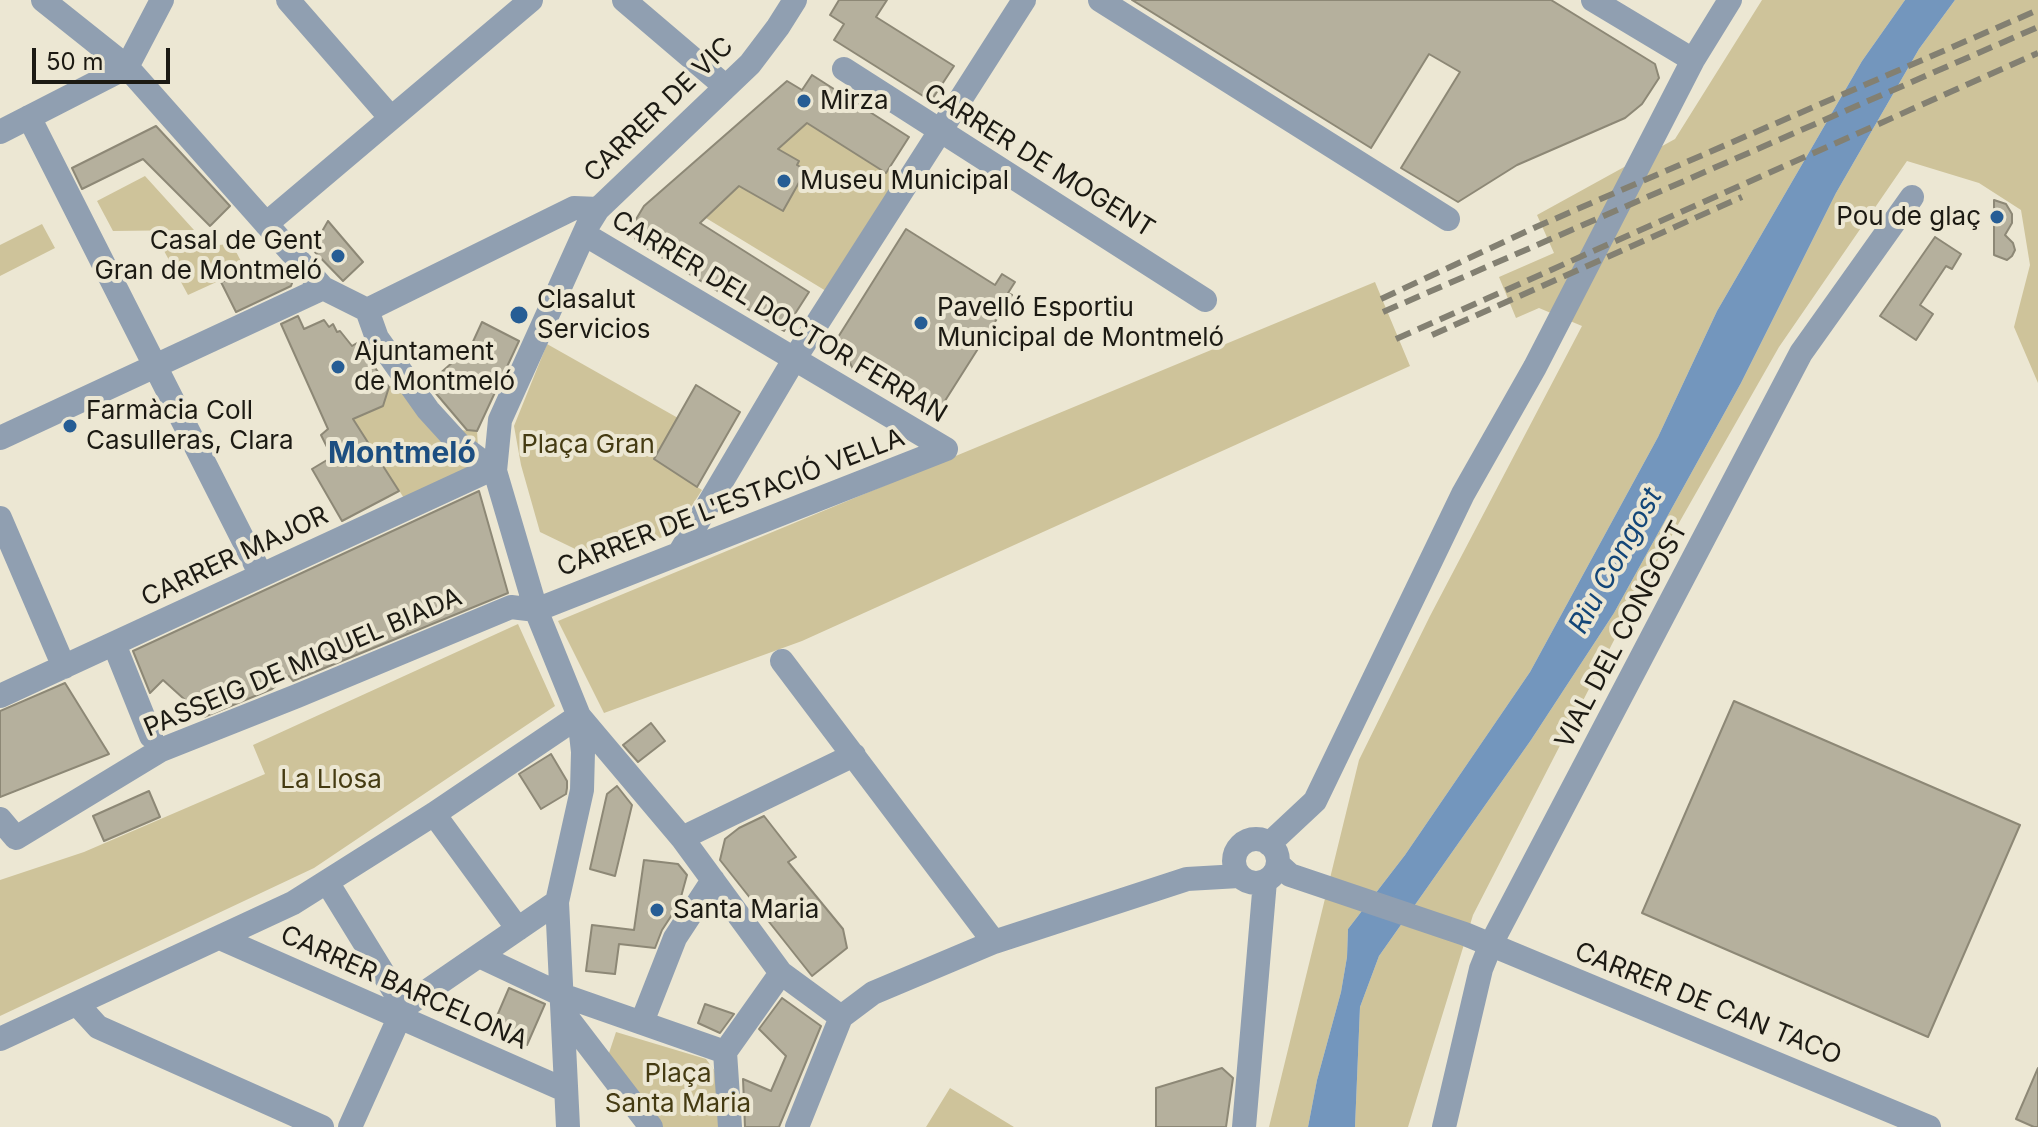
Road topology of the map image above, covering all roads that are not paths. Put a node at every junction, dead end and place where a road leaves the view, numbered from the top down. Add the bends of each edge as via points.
1 (43, 0) edge
2 (162, 0) edge
3 (288, 0) edge
4 (531, 0) edge
5 (624, 0) edge
6 (795, 0) edge
7 (1024, 0) edge
8 (1593, 0) edge
9 (1730, 0) edge
10 (1111, 3) edge
11 (1693, 60) junction
12 (127, 67) junction
13 (844, 69) dead end
14 (726, 87) junction
15 (29, 117) junction
16 (391, 118) junction
17 (940, 131) junction
18 (0, 132) edge
19 (1912, 197) dead end
20 (598, 209) junction
21 (1448, 219) dead end
22 (266, 224) junction
23 (584, 234) junction
24 (323, 288) junction
25 (1205, 300) dead end
26 (367, 310) junction
27 (795, 358) junction
28 (155, 364) junction
29 (0, 438) edge
30 (946, 449) joint
31 (495, 471) junction
32 (0, 518) edge
33 (680, 552) junction
34 (261, 575) junction
35 (536, 610) junction
36 (114, 644) junction
37 (782, 661) dead end
38 (64, 667) junction
39 (0, 696) edge
40 (579, 716) junction
41 (156, 743) junction
42 (854, 755) junction
43 (618, 763) junction
44 (584, 776) junction
45 (434, 814) junction
46 (8, 828) edge
47 (682, 838) junction
48 (1271, 863) junction
49 (1239, 876) junction
50 (713, 880) junction
51 (327, 882) junction
52 (557, 902) junction
53 (518, 929) junction
54 (220, 938) junction
55 (994, 942) junction
56 (1491, 944) junction
57 (479, 956) junction
58 (781, 973) junction
59 (563, 1003) junction
60 (77, 1004) junction
61 (403, 1012) junction
62 (841, 1017) junction
63 (642, 1022) junction
64 (0, 1039) edge
65 (725, 1052) junction
66 (565, 1090) junction
67 (322, 1127) edge
68 (350, 1127) edge
69 (568, 1127) edge
70 (651, 1127) edge
71 (730, 1127) edge
72 (797, 1127) edge
73 (1244, 1127) edge
74 (1444, 1127) edge
75 (1929, 1127) edge

1 - 12 street
2 - 12 street
3 - 16 street
4 - 16 street
5 - 14 street
6 - 14 street, CARRER DE VIC via 750,64
7 - 17 street
8 - 11 street
9 - 11 street
10 - 21 street
11 - 48 street via 1535,367 1463,494 1315,801
12 - 15 street
12 - 22 street
13 - 17 street, CARRER DE MOGENT
14 - 20 street, CARRER DE VIC
15 - 18 street
15 - 28 street
16 - 22 street
17 - 25 street, CARRER DE MOGENT
17 - 27 street
19 - 56 street, VIAL DEL CONGOST via 1801,353
20 - 23 street
20 - 26 street, CARRER DE VIC via 574,208
22 - 24 street
23 - 27 street, CARRER DEL DOCTOR FERRAN
23 - 31 street via 500,420
24 - 26 street
24 - 28 street
26 - 31 street via 377,338 428,410 459,444
27 - 30 street, CARRER DEL DOCTOR FERRAN
27 - 33 street
28 - 29 street
28 - 34 street
30 - 33 street, CARRER DE L'ESTACIÓ VELLA
31 - 34 street, CARRER MAJOR
31 - 35 street
32 - 38 street
33 - 35 street, CARRER DE L'ESTACIÓ VELLA
34 - 36 street, CARRER MAJOR
35 - 40 street
35 - 41 street, PASSEIG DE MIQUEL BIADA via 511,607 297,696
36 - 38 street, CARRER MAJOR
36 - 41 street
37 - 42 street
38 - 39 street, CARRER MAJOR
40 - 43 street
40 - 44 street
40 - 45 street
41 - 46 street, PASSEIG DE MIQUEL BIADA
42 - 47 street
42 - 55 street
43 - 44 street via 600,762
43 - 47 street
44 - 52 street
45 - 51 street
45 - 53 street
47 - 50 street
48 - 49 street via 1253,883
48 - 49 street via 1253,840 1240,846 1233,860
48 - 56 street, CARRER DE CAN TACO via 1290,875
48 - 73 street
49 - 55 street via 1187,879
50 - 58 street
50 - 63 street via 675,938
51 - 54 street
51 - 61 street
52 - 53 street
52 - 59 street
53 - 57 street
54 - 60 street
54 - 61 street, CARRER BARCELONA
55 - 62 street via 873,993
56 - 74 street, VIAL DEL CONGOST
56 - 75 street, CARRER DE CAN TACO
57 - 59 street
57 - 61 street
58 - 62 street
58 - 65 street
59 - 63 street
59 - 66 street
59 - 70 street
60 - 64 street
60 - 67 street via 98,1027
61 - 66 street, CARRER BARCELONA
61 - 68 street
62 - 72 street
63 - 65 street
65 - 71 street
66 - 69 street

